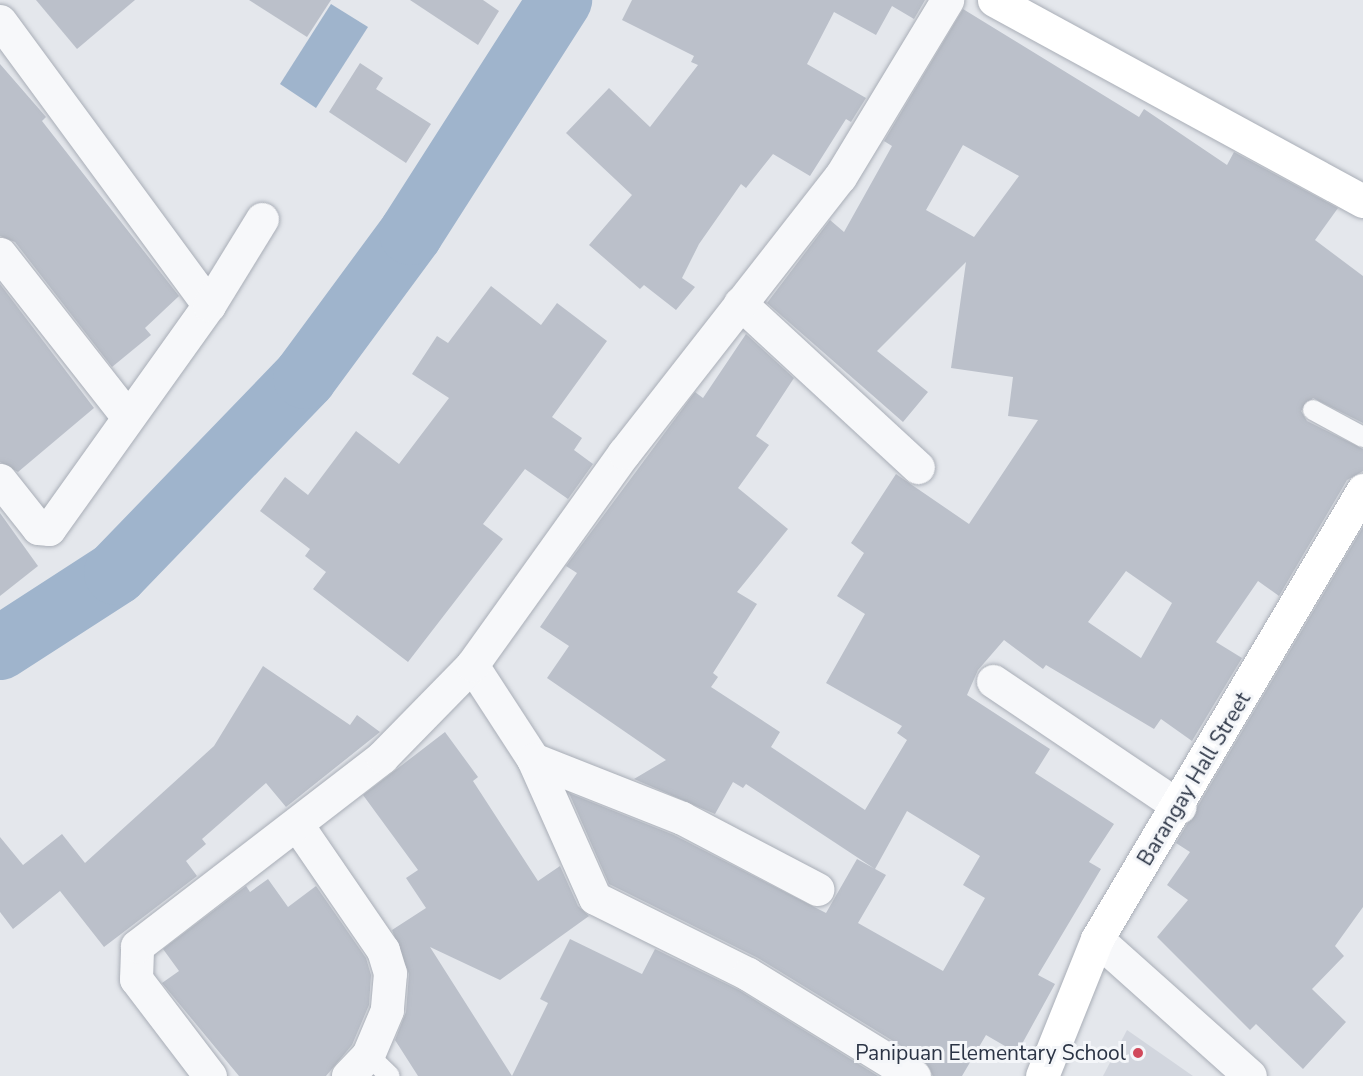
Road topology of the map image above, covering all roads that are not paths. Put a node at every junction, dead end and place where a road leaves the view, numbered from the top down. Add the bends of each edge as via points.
1 (947, 0) edge
2 (994, 0) edge
3 (0, 21) edge
4 (1363, 201) edge
5 (262, 219) dead end
6 (0, 254) edge
7 (740, 303) junction
8 (209, 305) junction
9 (1313, 410) dead end
10 (128, 417) junction
11 (1363, 437) edge
12 (918, 467) dead end
13 (0, 480) edge
14 (1363, 490) edge
15 (472, 665) junction
16 (993, 681) dead end
17 (533, 759) junction
18 (1180, 807) junction
19 (298, 826) junction
20 (817, 889) dead end
21 (1097, 939) junction
22 (369, 1069) edge
23 (210, 1076) edge
24 (914, 1076) edge
25 (1042, 1076) edge
26 (1250, 1076) edge

1 - 7 street via 840,177
2 - 4 main road
3 - 8 street
5 - 8 street
6 - 10 street
7 - 12 street
7 - 15 street
8 - 10 street
9 - 11 lane
10 - 13 street via 49,529 38,528
14 - 18 main road, Barangay Hall Street
15 - 17 street
15 - 19 street via 382,757
16 - 18 street
17 - 20 street via 682,818
17 - 24 street via 588,888 603,906 748,974
18 - 21 main road, Barangay Hall Street
19 - 22 street via 383,950 390,973 387,1010
19 - 23 street via 164,920 137,946 136,979
21 - 25 main road, Barangay Hall Street
21 - 26 street

